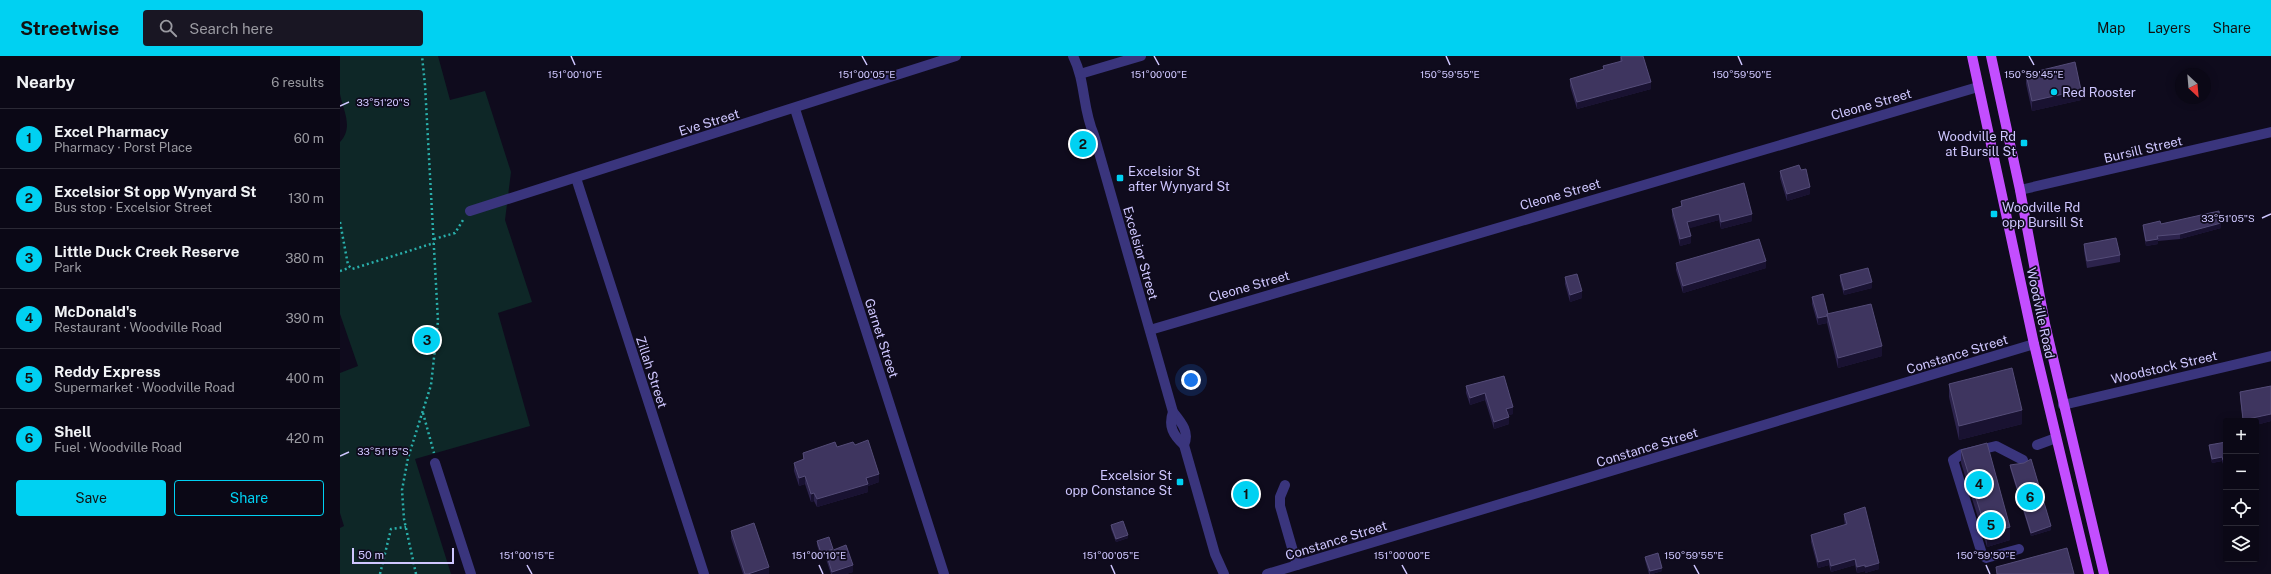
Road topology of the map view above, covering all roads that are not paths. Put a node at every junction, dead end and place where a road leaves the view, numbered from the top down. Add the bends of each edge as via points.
1 (956, 56) edge
2 (1072, 56) edge
3 (1141, 56) edge
4 (1972, 56) edge
5 (1991, 56) edge
6 (1080, 74) junction
7 (1978, 87) junction
8 (795, 109) junction
9 (2271, 132) edge
10 (576, 178) junction
11 (2020, 190) junction
12 (470, 211) road end
13 (1150, 330) junction
14 (2034, 344) junction
15 (2271, 356) edge
16 (2063, 405) junction
17 (2056, 438) junction
18 (2038, 445) dead end
19 (2023, 460) dead end
20 (436, 463) road end
21 (1285, 485) dead end
22 (2019, 549) dead end
23 (1297, 565) junction
24 (471, 574) edge
25 (704, 574) edge
26 (944, 574) edge
27 (1224, 574) edge
28 (1267, 574) edge
29 (2089, 574) edge
30 (2104, 574) edge

1 - 8 street, Eve Street
2 - 6 street, Excelsior Street
3 - 6 street
4 - 7 main road, Woodville Road
5 - 11 main road, Woodville Road
6 - 13 street, Excelsior Street via 1086,115 1094,134
7 - 13 street, Cleone Street
7 - 14 main road, Woodville Road
8 - 10 street, Eve Street
8 - 26 street, Garnet Street
9 - 11 street, Bursill Street
10 - 12 street, Eve Street
10 - 25 street, Zillah Street
11 - 16 main road, Woodville Road
13 - 27 street, Excelsior Street via 1173,412 1187,435 1184,445 1215,554
14 - 17 main road, Woodville Road
14 - 23 street, Constance Street
15 - 16 street, Woodstock Street
16 - 30 main road, Woodville Road
17 - 18 street
17 - 29 main road, Woodville Road
19 - 22 street via 1996,446 1962,454 1953,460 1982,554 1986,558
20 - 24 street
21 - 23 street via 1280,497 1280,506
23 - 28 street, Constance Street

